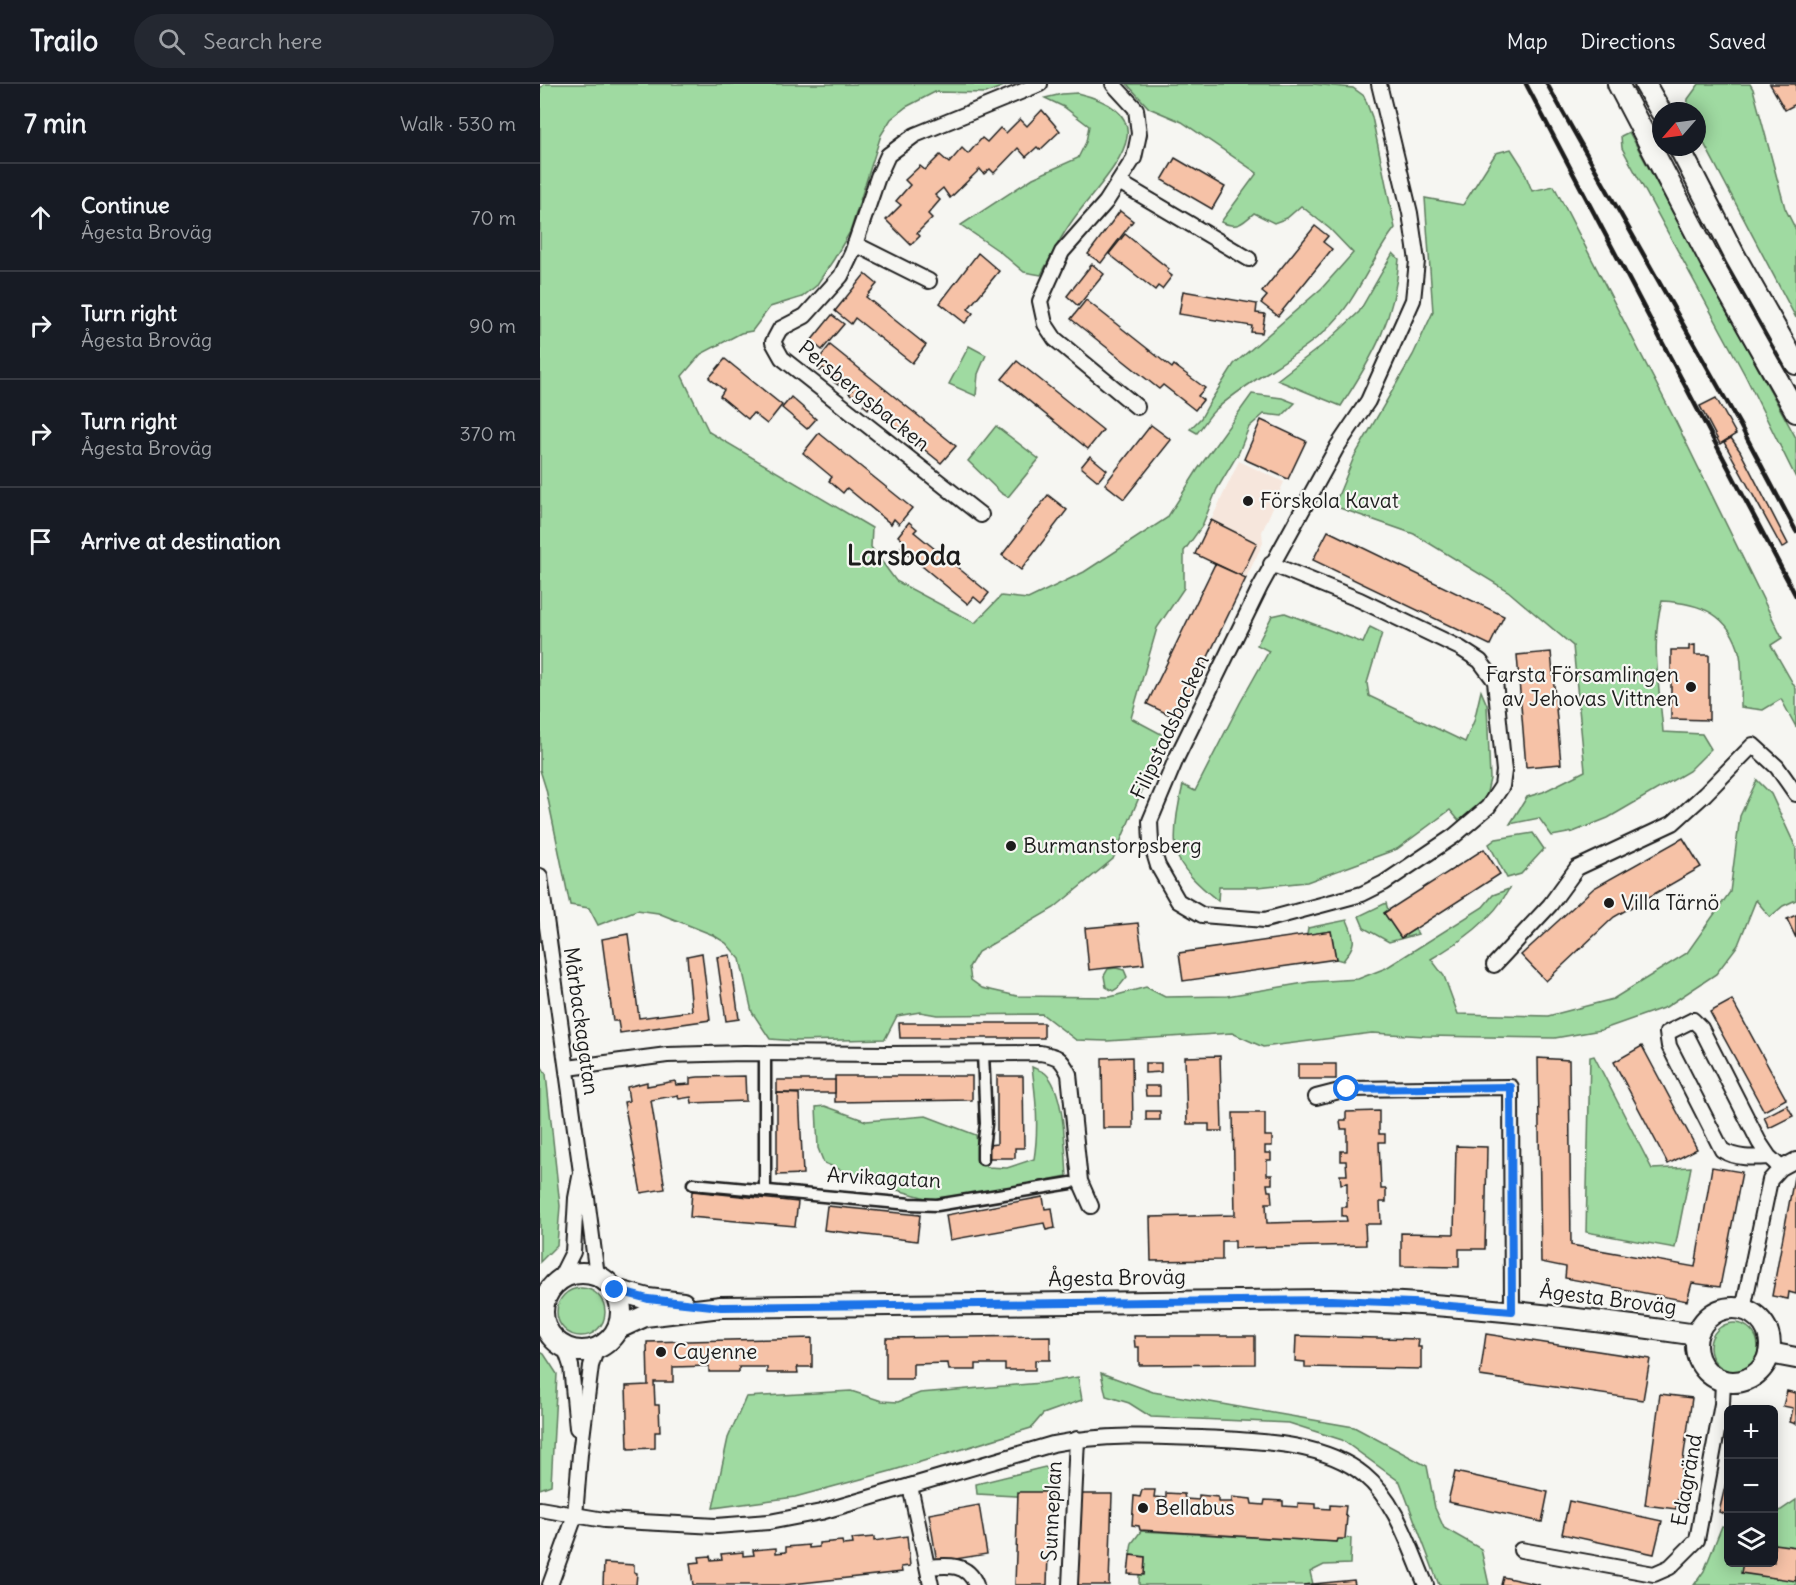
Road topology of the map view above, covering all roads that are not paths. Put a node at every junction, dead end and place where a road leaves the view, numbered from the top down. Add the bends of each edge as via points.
1 (1040, 84) edge
2 (1113, 84) edge
3 (1379, 84) edge
4 (1618, 84) edge
5 (1646, 84) edge
6 (1656, 102) edge
7 (1684, 156) edge
8 (1119, 182) junction
9 (855, 244) junction
10 (1250, 259) dead end
11 (928, 281) dead end
12 (1796, 364) edge
13 (1137, 407) dead end
14 (1796, 412) edge
15 (981, 515) dead end
16 (1271, 564) junction
17 (1796, 795) edge
18 (540, 876) edge
19 (1494, 965) dead end
20 (765, 1053) junction
21 (983, 1053) junction
22 (567, 1068) junction
23 (1316, 1097) dead end
24 (1769, 1157) junction
25 (983, 1159) dead end
26 (1796, 1160) edge
27 (1780, 1168) junction
28 (580, 1172) junction
29 (1071, 1183) dead end
30 (693, 1184) dead end
31 (765, 1191) junction
32 (1091, 1206) dead end
33 (597, 1276) junction
34 (615, 1290) junction
35 (548, 1292) edge
36 (721, 1307) junction
37 (1743, 1310) junction
38 (1512, 1311) junction
39 (619, 1328) junction
40 (544, 1330) edge
41 (1697, 1335) junction
42 (565, 1348) junction
43 (596, 1350) junction
44 (1770, 1353) junction
45 (1796, 1359) edge
46 (1723, 1382) junction
47 (1077, 1439) junction
48 (579, 1454) junction
49 (910, 1486) junction
50 (540, 1509) edge
51 (575, 1516) junction
52 (1521, 1550) dead end
53 (928, 1567) junction
54 (550, 1585) edge
55 (931, 1585) edge
56 (976, 1585) edge
57 (1070, 1585) edge
58 (1426, 1585) edge

1 - 9 street, Persbergsbacken via 915,135 888,155
2 - 8 street via 1136,109 1140,134 1134,158
3 - 16 street, Filipstadsbacken via 1410,213 1417,261 1413,300 1368,401 1337,447
4 - 14 main road via 1710,260
5 - 6 main road
7 - 12 main road
8 - 10 street
8 - 13 street via 1062,252 1040,301 1045,324 1055,339
9 - 11 street
9 - 15 street, Persbergsbacken via 841,276 805,316 780,329 773,342 782,358
16 - 16 street, Filipstadsbacken via 1150,820 1158,866 1178,901 1202,915 1265,920 1362,894 1454,836 1488,807 1502,786 1496,681 1480,661 1360,600
17 - 19 street via 1777,767 1753,745 1673,823 1577,868 1550,905
18 - 22 street, Mårbackagatan
20 - 21 street
20 - 22 street via 667,1055
20 - 31 street
21 - 25 street
21 - 32 street via 1040,1053 1056,1056 1064,1064 1073,1103 1080,1181
22 - 28 street, Mårbackagatan
23 - 38 street, Ågesta Broväg via 1347,1089 1511,1087
24 - 24 street via 1730,1155 1722,1150 1669,1047 1667,1033 1693,1020 1701,1028
24 - 27 street
26 - 27 street
27 - 37 street via 1770,1180
28 - 33 street, Mårbackagatan
28 - 35 street, Mårbackagatan via 573,1252
29 - 31 street, Arvikagatan via 937,1205
30 - 31 street, Arvikagatan
33 - 34 main road, Ågesta Broväg
33 - 35 main road via 570,1275
34 - 36 main road, Ågesta Broväg via 648,1299
34 - 39 main road
35 - 40 main road via 543,1307
36 - 38 main road, Ågesta Broväg via 1331,1300
36 - 39 main road, Ågesta Broväg via 645,1316
37 - 41 main road, Ågesta Broväg via 1720,1311 1707,1319
37 - 44 main road via 1762,1322 1770,1335
38 - 41 main road, Ågesta Broväg
39 - 43 main road, Ågesta Broväg
40 - 42 main road
41 - 46 main road, Ågesta Broväg via 1700,1362 1708,1373
42 - 43 main road via 580,1352
42 - 48 street via 571,1366
43 - 48 street
44 - 45 main road
44 - 46 main road via 1764,1367 1752,1378 1741,1383
46 - 52 street, Edagränd via 1697,1540 1670,1567 1654,1574
47 - 49 street
47 - 57 street, Sunneplan
47 - 58 street via 1141,1436 1268,1441 1321,1453 1355,1467 1376,1487 1394,1514
48 - 51 street
49 - 51 street via 821,1512 769,1522 716,1526
49 - 53 street
50 - 51 street
51 - 54 street
53 - 55 street
53 - 56 street via 961,1568 972,1574

